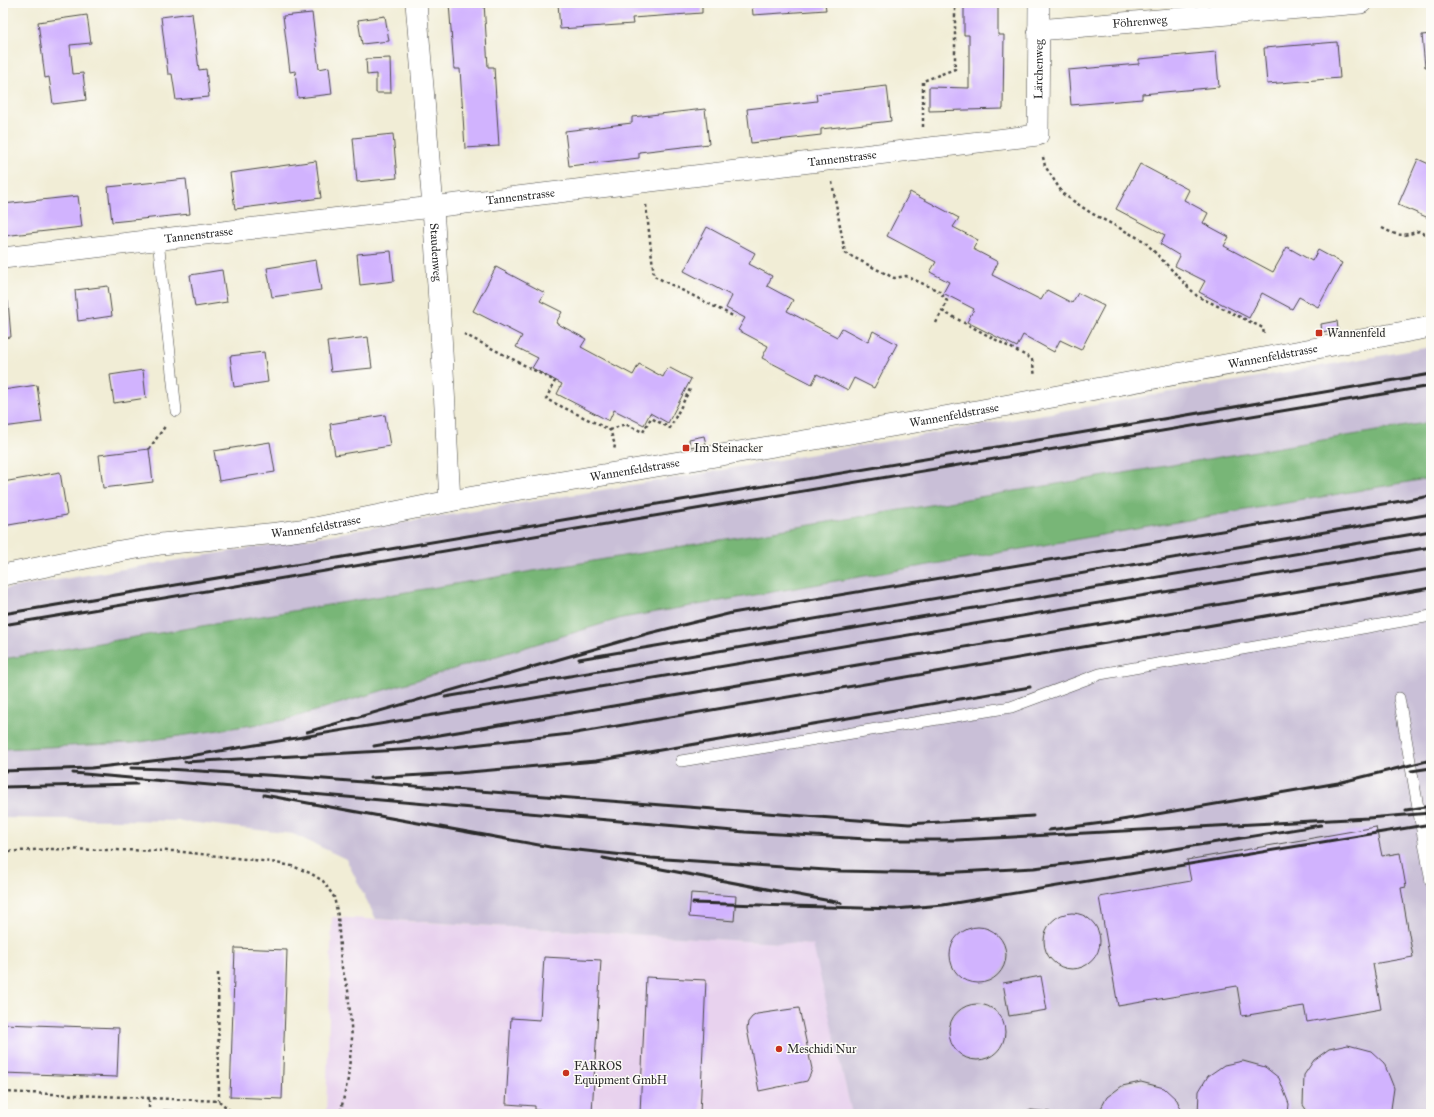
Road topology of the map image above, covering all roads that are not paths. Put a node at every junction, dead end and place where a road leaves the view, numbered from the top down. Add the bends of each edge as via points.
1 (416, 3) edge
2 (1039, 3) edge
3 (1353, 3) edge
4 (1038, 30) junction
5 (1038, 135) joint
6 (433, 207) junction
7 (158, 240) junction
8 (3, 258) edge
9 (1431, 327) edge
10 (176, 410) road end
11 (450, 501) junction
12 (3, 576) edge
13 (1431, 616) edge
14 (1399, 698) dead end
15 (681, 761) dead end
16 (1431, 882) edge

1 - 6 street, Staudenweg
2 - 4 street, Lärchenweg
3 - 4 street, Föhrenweg
4 - 5 street, Lärchenweg
5 - 6 street, Tannenstrasse
6 - 7 street, Tannenstrasse
6 - 11 street, Staudenweg
7 - 8 street, Tannenstrasse
7 - 10 lane
9 - 11 street, Wannenfeldstrasse via 916,422
11 - 12 street, Wannenfeldstrasse via 315,528 160,544
13 - 15 lane via 1100,674 1011,707
14 - 16 lane

